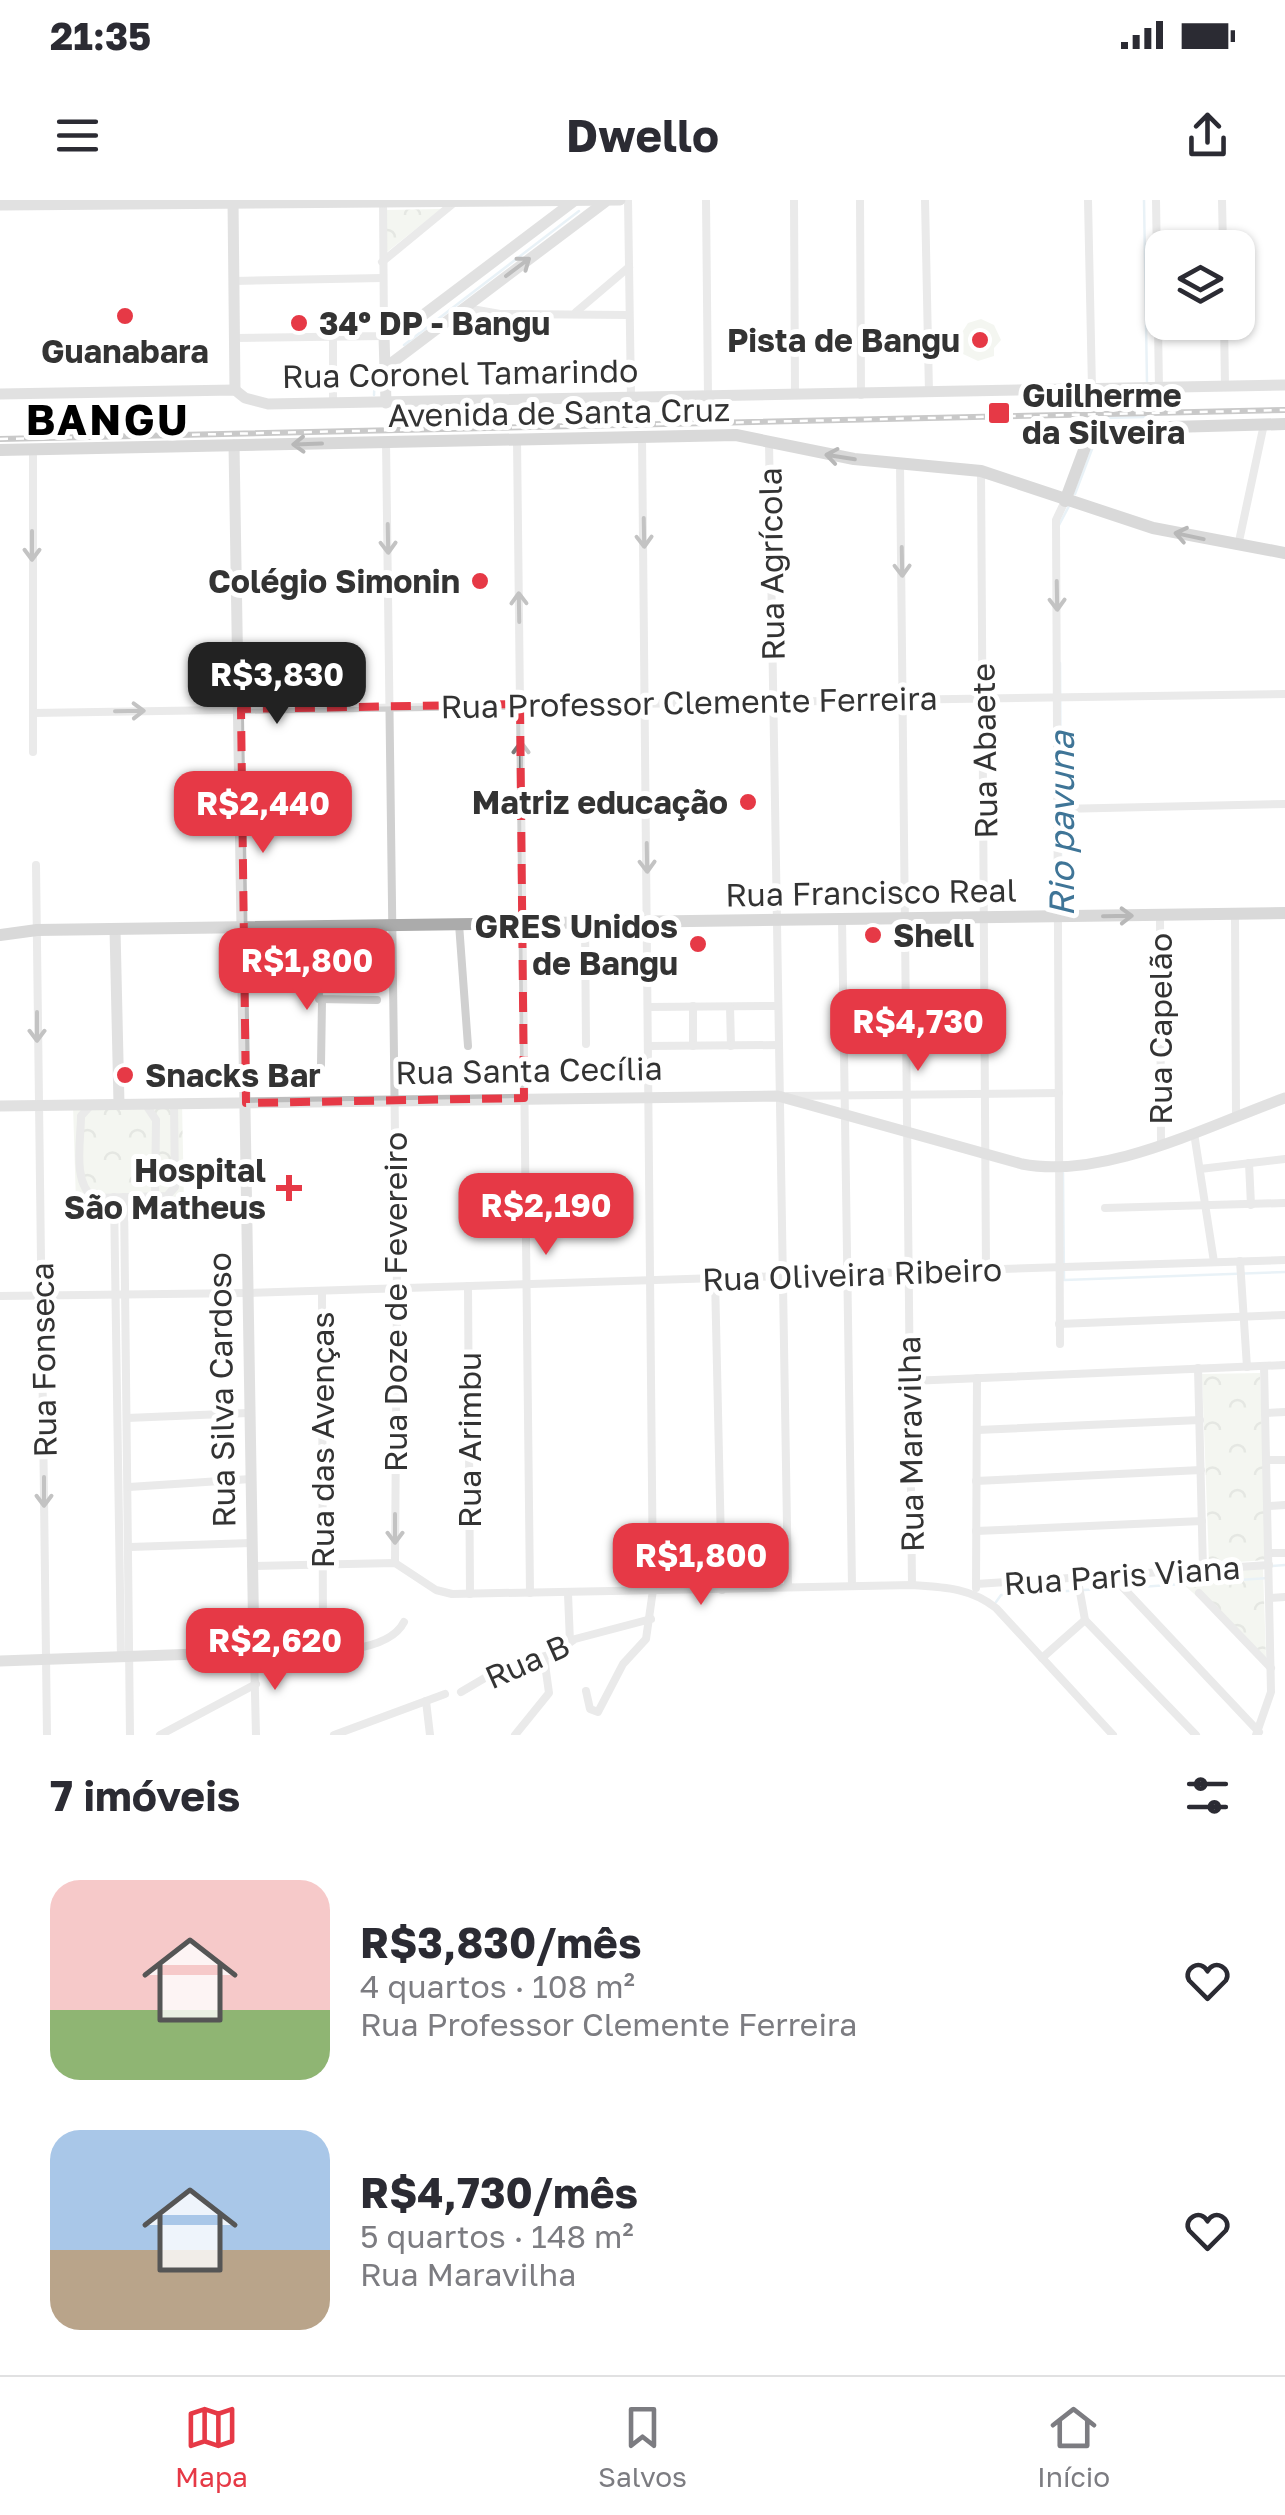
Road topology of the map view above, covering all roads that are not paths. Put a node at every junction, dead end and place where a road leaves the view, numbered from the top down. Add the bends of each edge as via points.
1 (546, 200) edge
2 (608, 200) edge
3 (620, 200) edge
4 (628, 200) edge
5 (706, 200) edge
6 (794, 200) edge
7 (860, 200) edge
8 (925, 200) edge
9 (1088, 200) edge
10 (1156, 200) edge
11 (1222, 200) edge
12 (474, 201) edge
13 (18, 202) edge
14 (233, 202) edge
15 (382, 202) edge
16 (454, 202) junction
17 (573, 202) edge
18 (104, 203) edge
19 (0, 205) edge
20 (547, 221) junction
21 (1222, 230) edge
22 (382, 262) junction
23 (629, 267) junction
24 (382, 278) junction
25 (234, 281) junction
26 (466, 308) junction
27 (576, 312) junction
28 (629, 315) junction
29 (333, 336) junction
30 (384, 336) junction
31 (236, 338) junction
32 (1225, 340) edge
33 (385, 368) junction
34 (1285, 385) edge
35 (1226, 386) junction
36 (1159, 388) junction
37 (1092, 389) junction
38 (235, 390) junction
39 (929, 393) junction
40 (0, 394) edge
41 (861, 394) junction
42 (795, 395) junction
43 (708, 396) junction
44 (631, 397) junction
45 (386, 403) junction
46 (333, 404) junction
47 (1264, 424) junction
48 (1285, 424) edge
49 (642, 436) junction
50 (516, 438) junction
51 (386, 442) junction
52 (769, 442) junction
53 (234, 445) junction
54 (32, 449) junction
55 (0, 450) edge
56 (900, 464) junction
57 (980, 471) junction
58 (1064, 501) junction
59 (1238, 546) junction
60 (1285, 553) edge
61 (1285, 694) edge
62 (984, 699) junction
63 (1060, 699) junction
64 (904, 700) junction
65 (774, 701) junction
66 (520, 704) junction
67 (646, 704) junction
68 (392, 705) junction
69 (241, 709) junction
70 (33, 713) junction
71 (34, 752) dead end
72 (1285, 804) edge
73 (1061, 808) junction
74 (36, 865) dead end
75 (1285, 913) edge
76 (1234, 915) junction
77 (1160, 916) junction
78 (1060, 917) junction
79 (904, 918) junction
80 (986, 918) junction
81 (842, 919) junction
82 (778, 920) junction
83 (648, 922) junction
84 (586, 923) junction
85 (459, 924) junction
86 (521, 924) junction
87 (394, 925) junction
88 (318, 926) junction
89 (244, 927) junction
90 (114, 929) junction
91 (37, 930) junction
92 (0, 934) edge
93 (322, 1000) junction
94 (377, 1000) dead end
95 (693, 1006) junction
96 (730, 1006) junction
97 (778, 1006) junction
98 (649, 1007) junction
99 (586, 1044) dead end
100 (778, 1045) junction
101 (468, 1046) dead end
102 (649, 1046) junction
103 (693, 1046) junction
104 (731, 1046) junction
105 (321, 1066) dead end
106 (988, 1092) junction
107 (845, 1093) junction
108 (907, 1093) junction
109 (1059, 1093) junction
110 (778, 1096) junction
111 (650, 1097) junction
112 (524, 1098) junction
113 (1285, 1098) edge
114 (393, 1099) junction
115 (246, 1102) junction
116 (174, 1103) junction
117 (120, 1104) junction
118 (144, 1104) junction
119 (37, 1105) junction
120 (92, 1105) junction
121 (0, 1106) edge
122 (846, 1116) junction
123 (1236, 1116) junction
124 (1194, 1131) junction
125 (907, 1134) junction
126 (1161, 1142) junction
127 (986, 1154) junction
128 (1285, 1159) edge
129 (1250, 1163) junction
130 (1200, 1168) junction
131 (1059, 1169) junction
132 (156, 1197) junction
133 (119, 1198) junction
134 (1285, 1204) edge
135 (1251, 1205) junction
136 (1106, 1208) dead end
137 (1206, 1208) junction
138 (1285, 1260) edge
139 (1240, 1261) junction
140 (1214, 1262) junction
141 (1058, 1268) junction
142 (986, 1270) junction
143 (846, 1274) junction
144 (906, 1274) junction
145 (781, 1276) junction
146 (716, 1278) junction
147 (650, 1282) junction
148 (528, 1285) junction
149 (468, 1286) junction
150 (398, 1289) junction
151 (322, 1291) junction
152 (247, 1294) junction
153 (0, 1296) edge
154 (43, 1296) junction
155 (121, 1296) junction
156 (1285, 1315) edge
157 (1244, 1316) junction
158 (1059, 1324) junction
159 (1060, 1344) dead end
160 (1285, 1365) edge
161 (1264, 1366) junction
162 (1247, 1367) junction
163 (1198, 1368) junction
164 (977, 1378) junction
165 (910, 1381) junction
166 (1265, 1412) junction
167 (1285, 1412) edge
168 (248, 1413) junction
169 (123, 1418) junction
170 (1200, 1420) junction
171 (977, 1430) junction
172 (1266, 1460) junction
173 (1285, 1460) edge
174 (1202, 1470) junction
175 (250, 1479) junction
176 (976, 1481) junction
177 (125, 1487) junction
178 (1285, 1505) edge
179 (1268, 1506) junction
180 (1202, 1521) junction
181 (976, 1531) junction
182 (251, 1543) junction
183 (125, 1547) junction
184 (1268, 1553) junction
185 (1285, 1553) edge
186 (395, 1563) junction
187 (322, 1564) junction
188 (1269, 1564) junction
189 (251, 1566) junction
190 (1203, 1570) junction
191 (1113, 1578) junction
192 (1078, 1581) junction
193 (912, 1585) junction
194 (788, 1586) junction
195 (852, 1586) junction
196 (976, 1589) junction
197 (653, 1590) junction
198 (722, 1590) junction
199 (530, 1593) junction
200 (1199, 1593) dead end
201 (470, 1594) junction
202 (568, 1594) junction
203 (1269, 1598) junction
204 (1285, 1598) edge
205 (651, 1618) junction
206 (1086, 1620) junction
207 (404, 1622) dead end
208 (570, 1642) junction
209 (1271, 1646) junction
210 (1285, 1646) edge
211 (323, 1650) junction
212 (254, 1652) junction
213 (544, 1656) junction
214 (126, 1657) junction
215 (1042, 1658) junction
216 (46, 1659) junction
217 (0, 1660) edge
218 (1271, 1668) junction
219 (256, 1684) junction
220 (586, 1690) dead end
221 (461, 1692) dead end
222 (1271, 1692) junction
223 (1285, 1692) edge
224 (445, 1694) dead end
225 (426, 1701) junction
226 (1259, 1734) edge
227 (47, 1735) edge
228 (130, 1735) edge
229 (160, 1735) edge
230 (256, 1735) edge
231 (334, 1735) edge
232 (430, 1735) edge
233 (515, 1735) edge
234 (1113, 1735) edge
235 (1196, 1735) edge

1 - 12 street
1 - 17 street
1 - 20 street
2 - 3 street
2 - 17 street
26 -> 2 street
4 - 23 street
5 - 43 street
6 - 42 street
7 - 41 street
8 - 39 street
9 - 37 street
10 - 36 street
11 - 21 street
12 - 16 street
13 - 18 street
13 - 19 street
14 - 15 street
14 - 18 street
14 - 25 street
15 - 16 street
15 - 22 street
16 - 22 street
17 - 20 street
20 - 30 street via 406,328
22 - 24 street
23 - 27 street
23 - 28 street
24 - 25 street
24 - 30 street
25 - 31 street
26 - 27 street
26 - 33 street
27 - 28 street
28 - 44 street
29 - 30 street
29 - 31 street
29 - 46 street
30 - 33 street
31 - 38 street
32 - 35 street
33 - 45 street
34 - 35 street, Rua Coronel Tamarindo
35 - 36 street, Rua Coronel Tamarindo
36 - 37 street, Rua Coronel Tamarindo
37 - 39 street, Rua Coronel Tamarindo
38 - 40 street, Rua Coronel Tamarindo
38 - 46 street, Rua Coronel Tamarindo via 268,404
39 - 41 street, Rua Coronel Tamarindo
41 - 42 street, Rua Coronel Tamarindo
42 - 43 street, Rua Coronel Tamarindo
43 - 44 street, Rua Coronel Tamarindo
44 - 45 street, Rua Coronel Tamarindo
45 - 46 street, Rua Coronel Tamarindo
47 - 48 main road
47 - 58 main road via 1097,429
47 - 59 street
49 - 50 main road, Avenida de Santa Cruz
49 - 52 main road, Avenida de Santa Cruz via 736,435
49 -> 67 street
50 - 51 main road, Avenida de Santa Cruz
66 -> 50 street
51 -> 53 main road, Avenida de Santa Cruz
51 -> 68 street, Rua Doze de Fevereiro
56 -> 52 main road, Avenida de Santa Cruz
52 - 65 street, Rua Agrícola
53 - 54 main road, Avenida de Santa Cruz
53 - 69 street, Rua Silva Cardoso
54 - 55 main road, Avenida de Santa Cruz
54 -> 70 street
56 - 57 main road, Avenida de Santa Cruz
56 -> 64 street, Rua Maravilha
57 - 58 main road, Avenida de Santa Cruz
57 - 62 street, Rua Abaete
59 -> 58 main road, Avenida de Santa Cruz
58 -> 63 street via 1056,520
59 - 60 main road, Avenida de Santa Cruz
61 - 63 street, Rua Professor Clemente Ferreira
62 - 63 street, Rua Professor Clemente Ferreira
62 - 64 street, Rua Professor Clemente Ferreira
62 - 80 street, Rua Abaete
63 - 73 street
64 - 65 street, Rua Professor Clemente Ferreira
64 - 79 street, Rua Maravilha
65 - 67 street, Rua Professor Clemente Ferreira
65 - 82 street, Rua Agrícola
66 - 67 street, Rua Professor Clemente Ferreira
66 - 68 street, Rua Professor Clemente Ferreira
86 -> 66 street
67 -> 83 street
68 - 69 street, Rua Professor Clemente Ferreira
68 - 87 street, Rua Doze de Fevereiro
70 -> 69 street, Rua Professor Clemente Ferreira
69 - 89 street, Rua Silva Cardoso
70 - 71 street
72 - 73 street
73 - 78 street
74 - 91 street, Rua Fonseca
75 - 76 main road, Rua Francisco Real
76 - 77 main road, Rua Francisco Real
76 - 123 street
78 -> 77 main road, Rua Francisco Real
77 - 126 street, Rua Capelão
78 - 80 main road, Rua Francisco Real
78 - 109 street
79 - 80 main road, Rua Francisco Real
79 - 81 main road, Rua Francisco Real
79 - 108 street, Rua Maravilha
80 - 106 street, Rua Abaete
81 - 82 main road, Rua Francisco Real
81 - 107 street
82 - 83 main road, Rua Francisco Real
82 - 97 street, Rua Agrícola
83 - 84 main road, Rua Francisco Real
83 - 98 street
84 - 86 main road, Rua Francisco Real
84 - 99 street
85 - 86 main road, Rua Francisco Real
85 - 87 main road, Rua Francisco Real
85 - 101 street
86 - 112 street
87 - 88 main road, Rua Francisco Real
87 - 114 street, Rua Doze de Fevereiro
88 - 89 main road, Rua Francisco Real
88 - 93 street
89 - 90 main road, Rua Francisco Real
89 - 115 street, Rua Silva Cardoso
90 - 91 main road, Rua Francisco Real
90 - 117 street
91 - 92 main road, Rua Francisco Real
91 -> 119 street, Rua Fonseca
93 - 94 street
93 - 105 street
95 - 96 street
95 - 98 street
95 - 103 street
96 - 97 street
96 - 104 street
97 - 100 street, Rua Agrícola
98 - 102 street
100 - 104 street
100 - 110 street, Rua Agrícola
102 - 103 street
102 - 111 street
103 - 104 street
106 - 108 street, Rua Santa Cecília
106 - 109 street, Rua Santa Cecília
106 - 127 street, Rua Abaete
107 - 108 street, Rua Santa Cecília
107 - 110 street, Rua Santa Cecília
107 - 122 street
108 - 125 street, Rua Maravilha
109 - 131 street
110 - 111 street, Rua Santa Cecília
110 - 122 street
110 - 145 street, Rua Agrícola
111 - 112 street, Rua Santa Cecília
111 - 147 street
112 - 114 street, Rua Santa Cecília
112 - 148 street
113 - 123 street
114 - 115 street, Rua Santa Cecília
114 - 150 street, Rua Doze de Fevereiro
115 - 116 street, Rua Santa Cecília
115 - 152 street, Rua Silva Cardoso
116 - 118 street, Rua Santa Cecília
116 - 132 street via 175,1187
117 - 118 street, Rua Santa Cecília
117 - 120 street, Rua Santa Cecília
118 - 132 street via 156,1120
119 - 120 street, Rua Santa Cecília
119 - 121 street, Rua Santa Cecília
119 - 154 street, Rua Fonseca
120 - 133 street via 81,1116 81,1179 94,1198
122 - 125 street
122 - 143 street
123 - 124 street
124 - 126 street
124 - 130 street
125 - 127 street
125 - 144 street, Rua Maravilha
126 - 131 street
127 - 131 street
127 - 142 street, Rua Abaete
128 - 129 street
129 - 130 street
129 - 135 street
130 - 137 street
131 - 141 street
132 - 133 street
133 - 155 street
134 - 135 street
135 - 137 street
136 - 137 street
137 - 140 street
138 - 139 street, Rua Oliveira Ribeiro
139 - 140 street, Rua Oliveira Ribeiro
139 - 157 street
140 - 141 street, Rua Oliveira Ribeiro
141 - 142 street, Rua Oliveira Ribeiro
141 - 158 street
142 - 144 street, Rua Oliveira Ribeiro
143 - 144 street, Rua Oliveira Ribeiro
143 - 145 street, Rua Oliveira Ribeiro
143 - 195 street
144 - 165 street, Rua Maravilha
145 - 146 street, Rua Oliveira Ribeiro
145 - 194 street, Rua Agrícola
146 - 147 street, Rua Oliveira Ribeiro
146 - 198 street
147 - 148 street, Rua Oliveira Ribeiro
147 - 197 street
148 - 149 street, Rua Oliveira Ribeiro
148 - 199 street
149 - 150 street, Rua Oliveira Ribeiro
149 - 201 street, Rua Arimbu
150 - 151 street, Rua Oliveira Ribeiro
150 -> 186 street, Rua Doze de Fevereiro
151 - 152 street, Rua Oliveira Ribeiro
151 - 187 street, Rua das Avenças
152 - 155 street, Rua Oliveira Ribeiro
152 - 168 street, Rua Silva Cardoso
153 - 154 street, Rua Oliveira Ribeiro
154 - 155 street, Rua Oliveira Ribeiro
154 -> 216 street, Rua Fonseca
155 - 169 street
156 - 157 street
157 - 158 street
157 - 162 street
158 - 159 street
160 - 161 street
161 - 162 street
161 - 166 street
162 - 163 street
163 - 164 street
163 - 170 street
164 - 165 street
164 - 171 street
165 - 193 street, Rua Maravilha
166 - 167 street
166 - 172 street
168 - 169 street
168 - 175 street, Rua Silva Cardoso
169 - 177 street
170 - 171 street
170 - 174 street
171 - 176 street
172 - 173 street
172 - 179 street
174 - 176 street
174 - 180 street
175 - 177 street
175 - 182 street, Rua Silva Cardoso
176 - 181 street
177 - 183 street
178 - 179 street
179 - 184 street
180 - 181 street
180 - 190 street
181 - 196 street
182 - 183 street
182 - 189 street, Rua Silva Cardoso
183 - 214 street
184 - 185 street
184 - 188 street
186 - 187 street
186 - 201 street, Rua Paris Viana via 436,1590
187 - 189 street
187 - 211 street, Rua das Avenças
188 - 190 street, Rua Paris Viana
188 - 203 street
189 - 212 street, Rua Silva Cardoso
190 - 191 street, Rua Paris Viana
191 - 192 street, Rua Paris Viana
191 - 226 street
192 - 196 street, Rua Paris Viana
192 - 206 street
193 - 195 street, Rua Paris Viana
193 - 196 street, Rua Paris Viana
194 - 195 street, Rua Paris Viana
194 - 198 street, Rua Paris Viana
196 - 215 street
197 - 198 street, Rua Paris Viana
197 - 202 street, Rua Paris Viana
197 - 205 street
199 - 201 street, Rua Paris Viana
199 - 202 street, Rua Paris Viana
200 - 218 street
202 - 208 street
203 - 204 street
203 - 209 street
205 - 208 street, Rua B
205 - 220 street via 646,1639 598,1712 590,1709
206 - 215 street
206 - 235 street
207 - 211 street via 380,1644
208 - 213 street, Rua B
209 - 210 street
209 - 218 street
211 - 212 street
212 - 214 street
212 - 219 street, Rua Silva Cardoso
213 - 221 street, Rua B via 500,1668
213 - 233 street via 549,1694
214 - 216 street
214 - 228 street
215 - 234 street
216 - 217 street
216 - 227 street, Rua Fonseca
218 - 222 street
219 - 229 street
219 - 230 street, Rua Silva Cardoso
222 - 223 street
222 - 226 street
224 - 225 street
225 - 231 street
225 - 232 street

